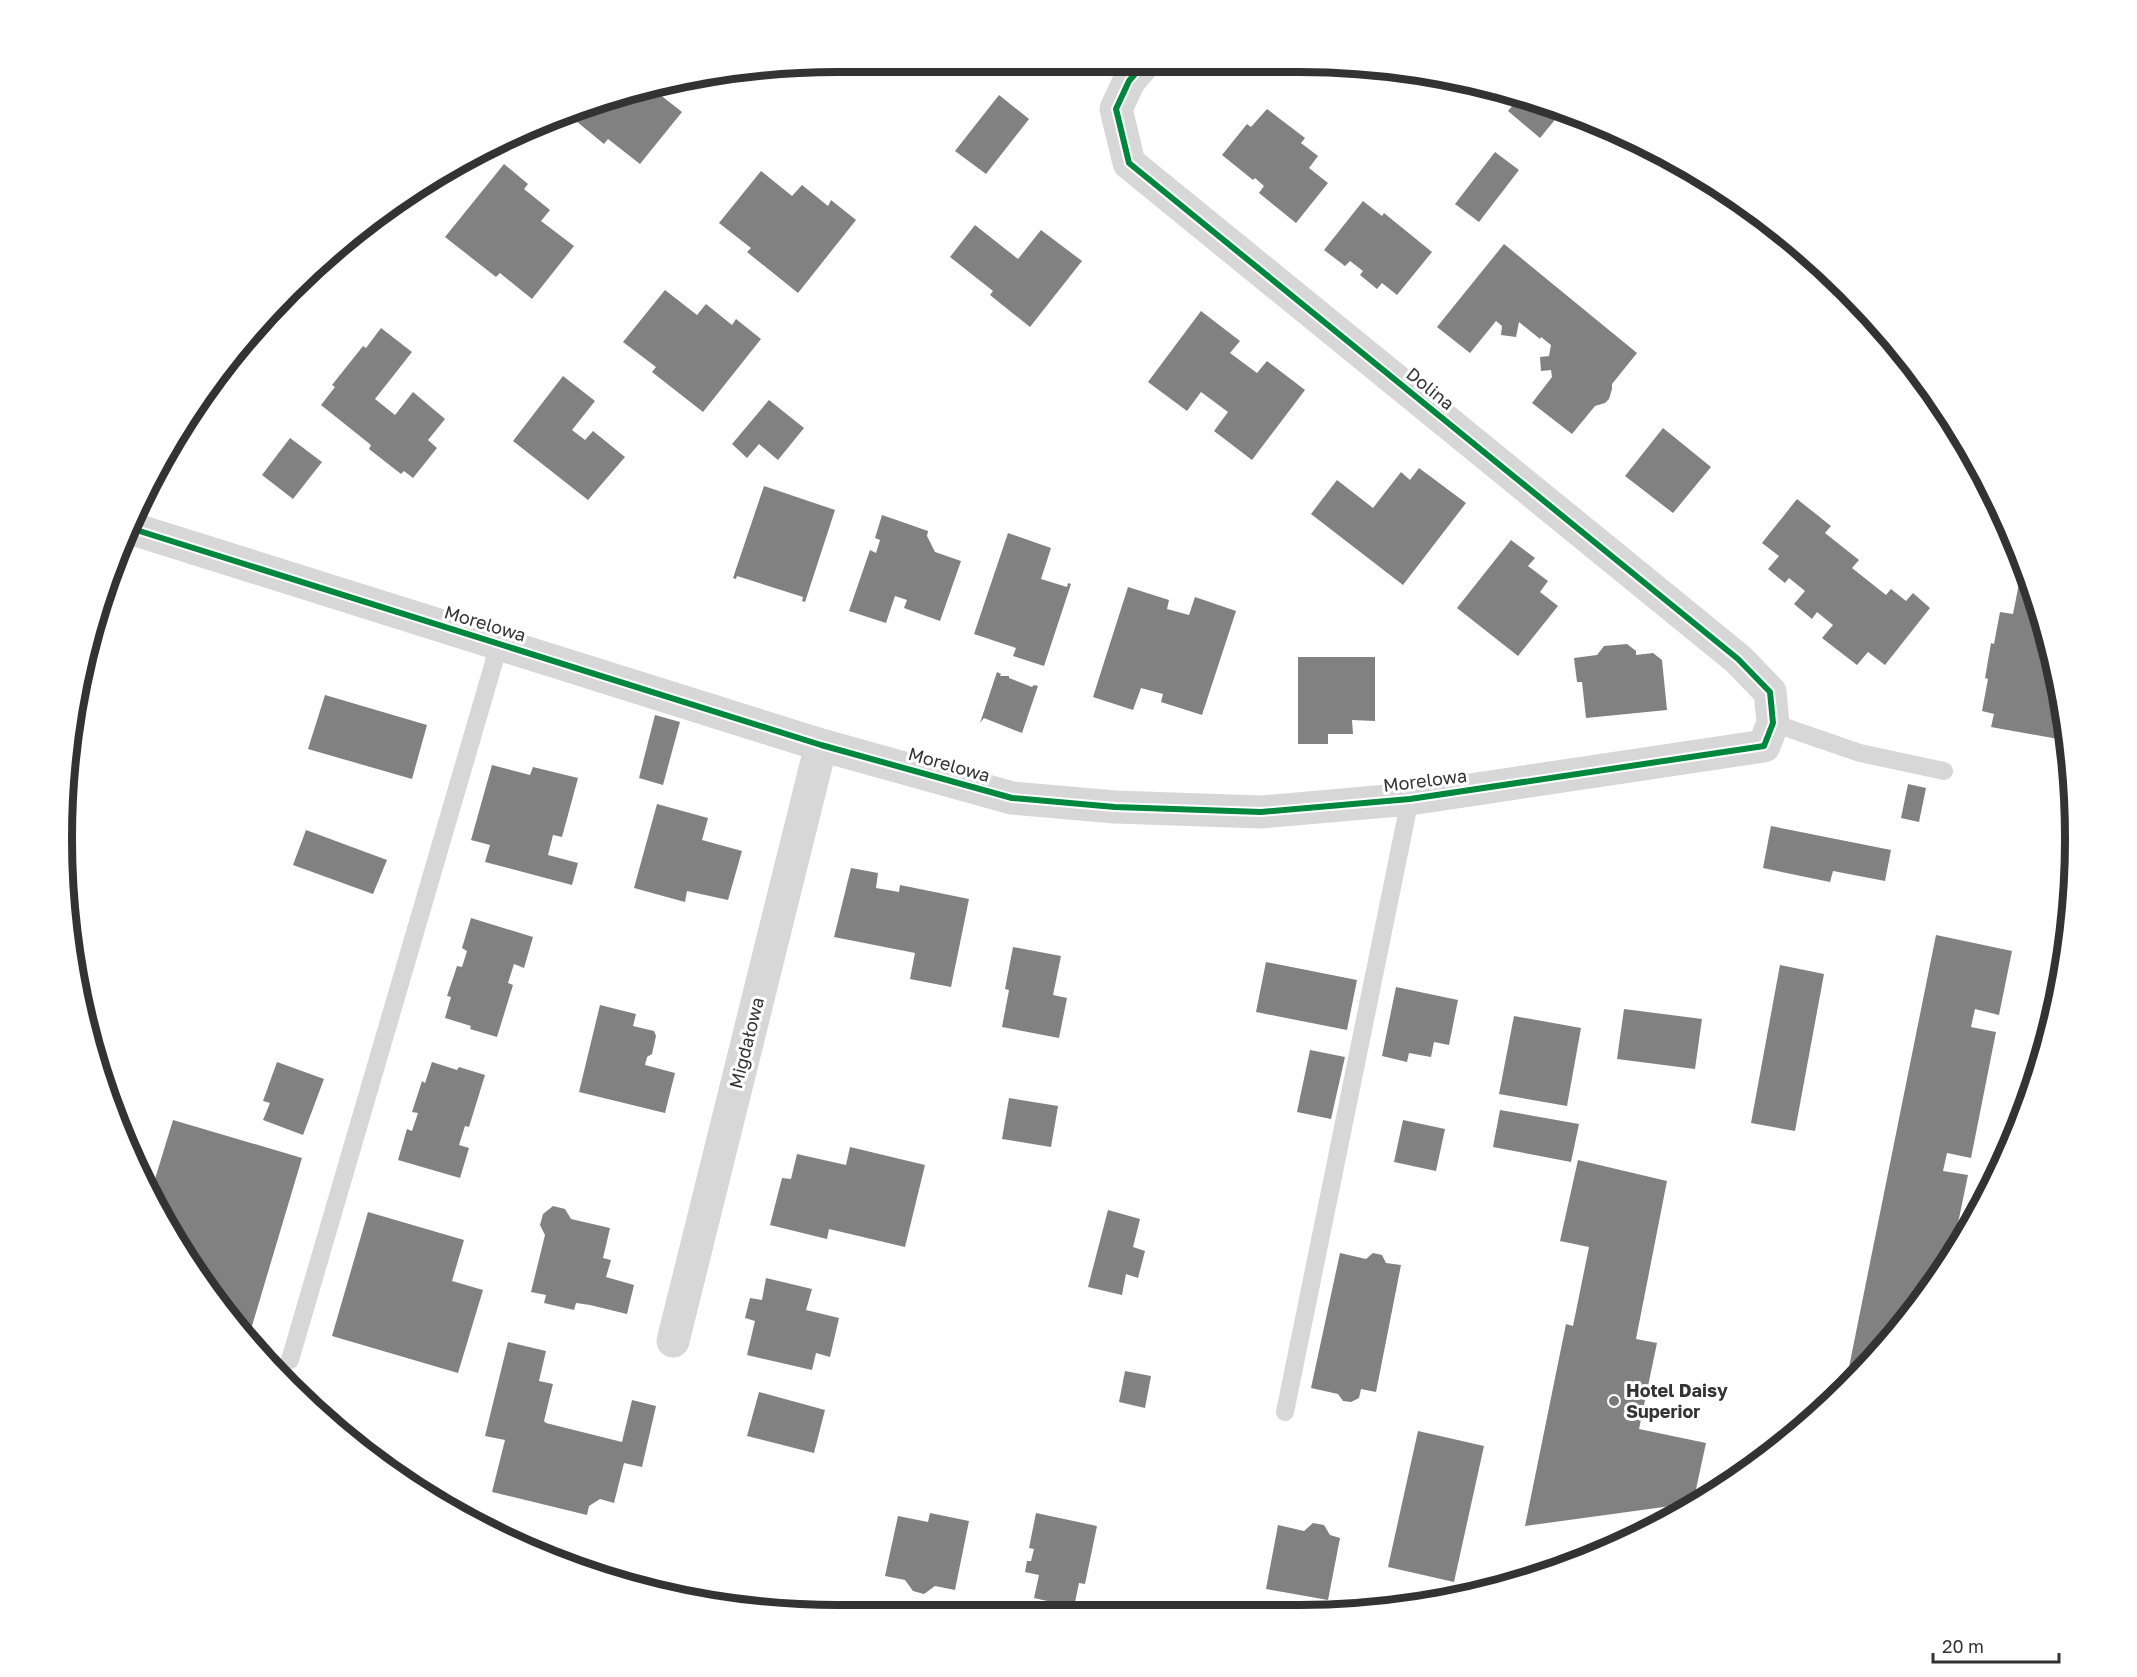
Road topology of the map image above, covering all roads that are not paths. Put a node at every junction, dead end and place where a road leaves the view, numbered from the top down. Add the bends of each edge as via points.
1 (1137, 72) edge
2 (137, 530) edge
3 (499, 645) junction
4 (1773, 723) junction
5 (821, 745) junction
6 (1944, 771) dead end
7 (1410, 800) junction
8 (673, 1341) dead end
9 (290, 1360) dead end
10 (1285, 1412) dead end

1 - 4 street, Dolina via 1116,109 1129,163 1738,659 1770,692
2 - 3 street, Morelowa
3 - 5 street, Morelowa
3 - 9 lane
4 - 6 lane via 1860,753
4 - 7 street, Morelowa via 1764,746
5 - 7 street, Morelowa via 1012,798 1114,807 1262,812
5 - 8 street, Migdałowa
7 - 10 lane

